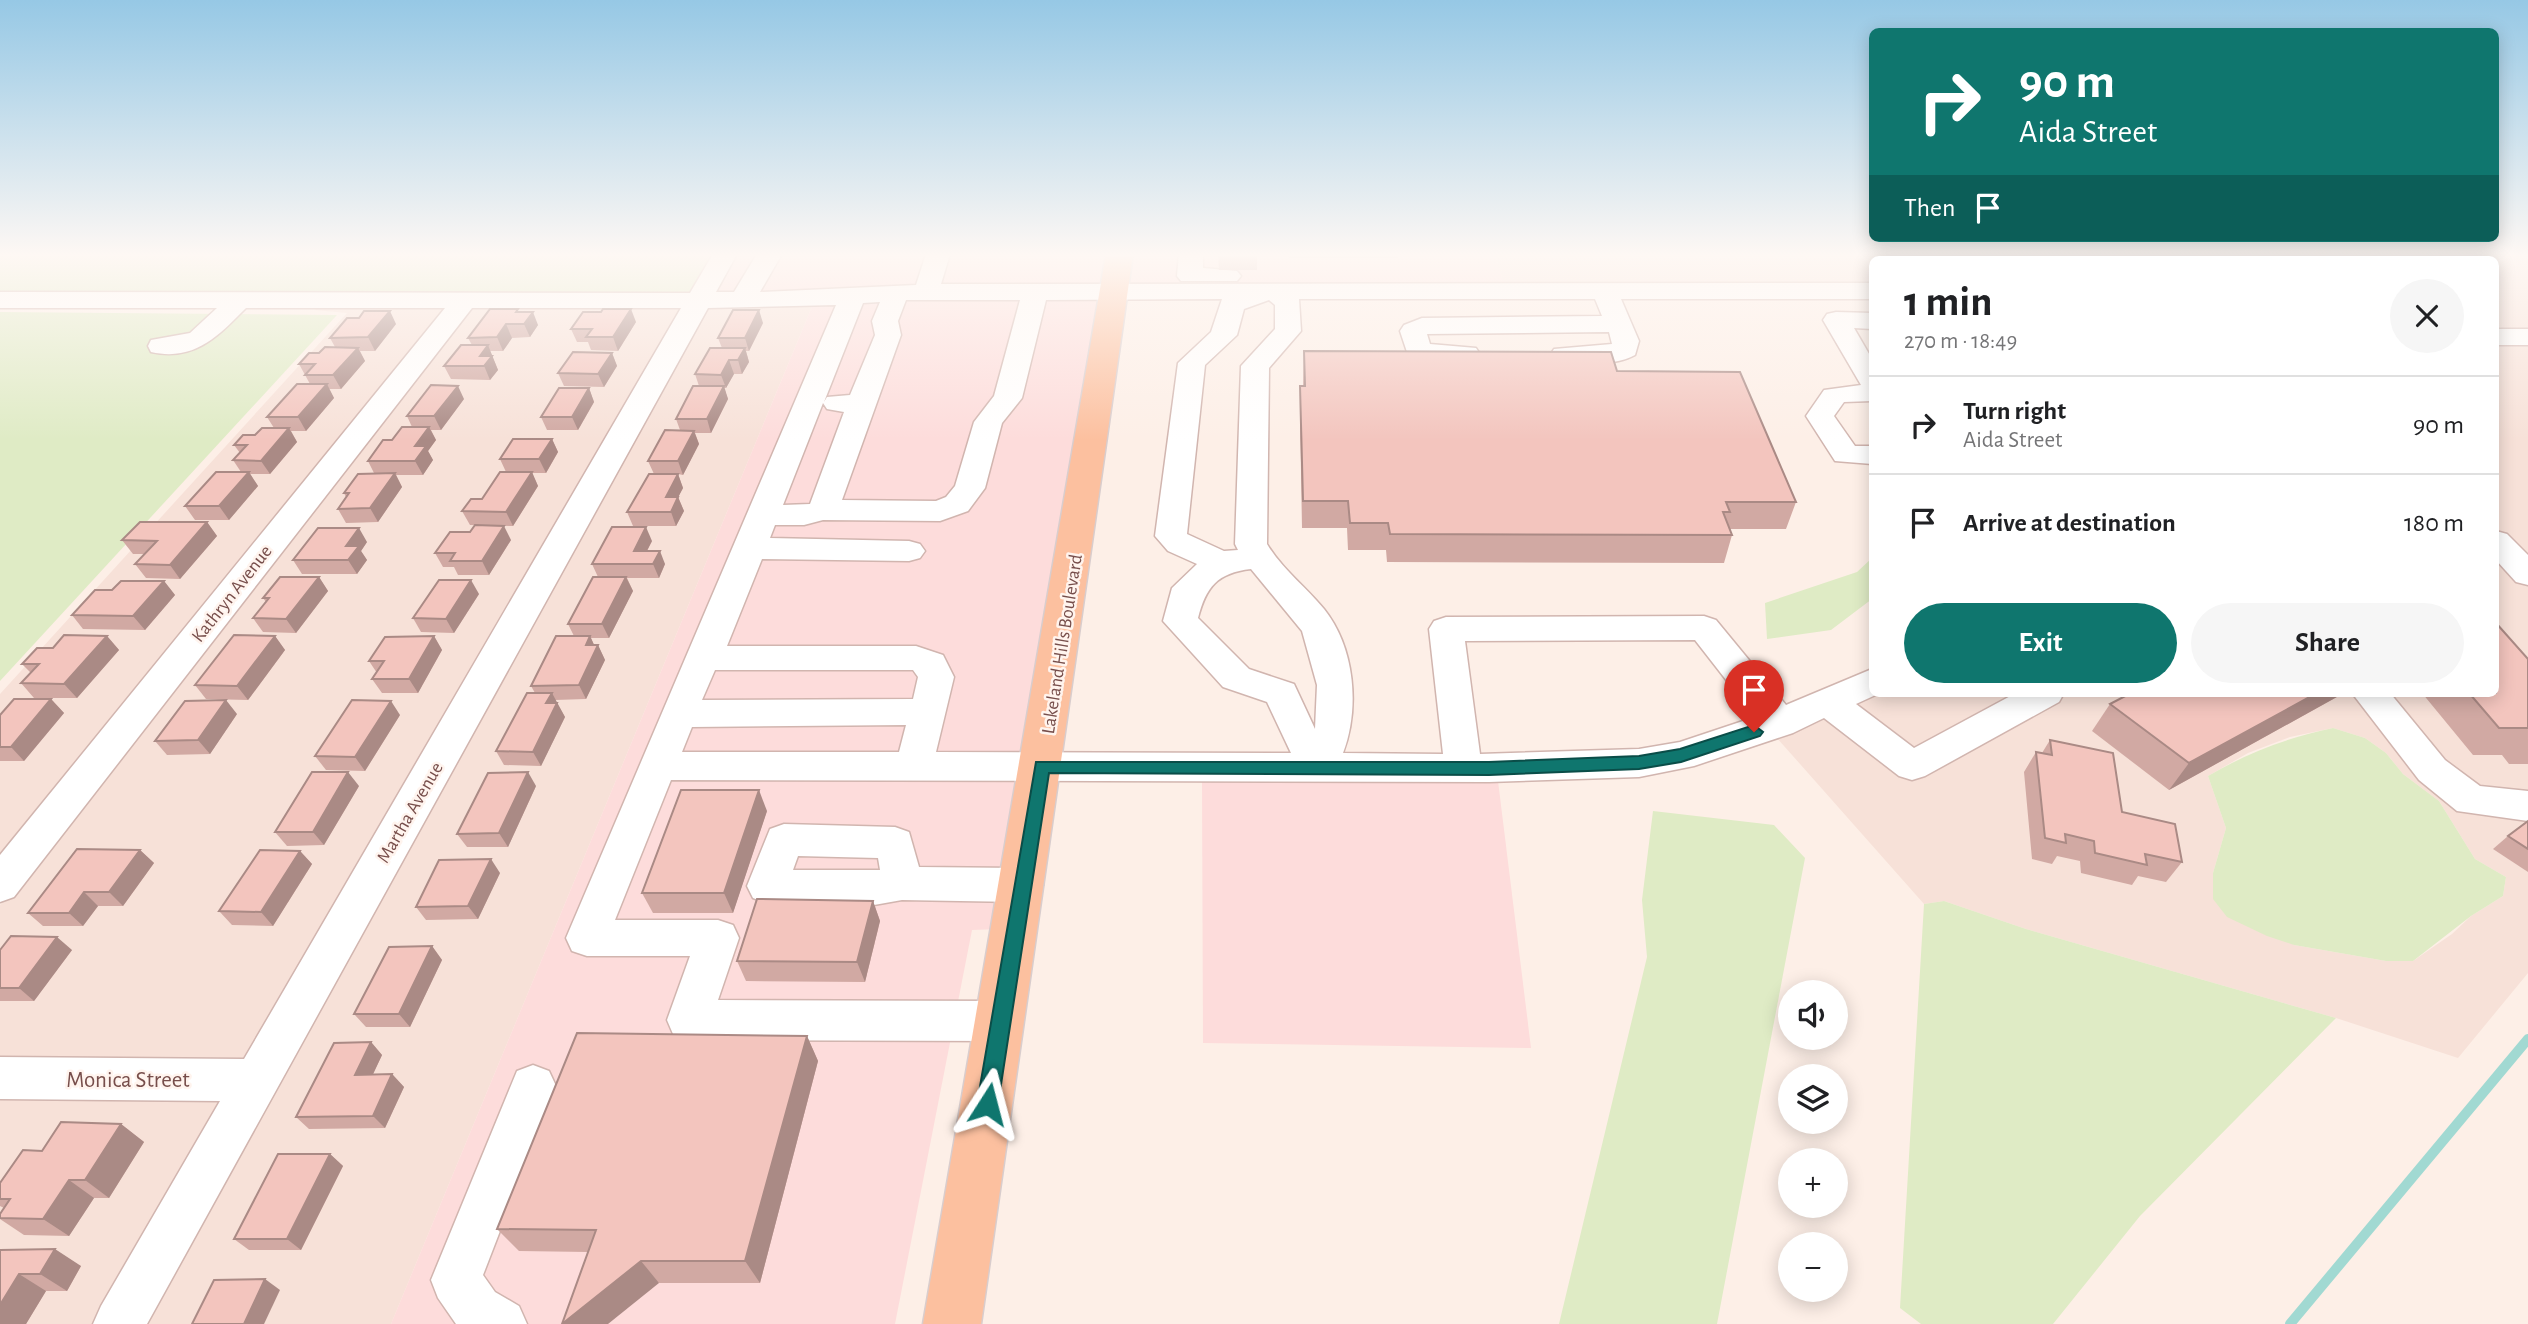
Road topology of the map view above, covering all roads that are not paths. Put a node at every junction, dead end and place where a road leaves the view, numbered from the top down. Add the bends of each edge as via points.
1 (223, 316) edge
2 (453, 316) edge
3 (690, 316) edge
4 (845, 316) edge
5 (886, 316) edge
6 (1029, 316) edge
7 (1112, 316) edge
8 (1229, 316) edge
9 (1288, 316) edge
10 (1615, 316) edge
11 (1869, 321) edge
12 (1618, 324) junction
13 (2499, 337) edge
14 (2528, 337) edge
15 (161, 346) dead end
16 (1205, 351) junction
17 (1493, 354) edge
18 (1534, 355) edge
19 (1255, 366) junction
20 (1869, 376) edge
21 (1869, 393) edge
22 (810, 402) junction
23 (861, 404) junction
24 (1869, 456) edge
25 (823, 510) junction
26 (764, 515) junction
27 (2499, 544) edge
28 (751, 548) junction
29 (909, 551) dead end
30 (1258, 558) junction
31 (1221, 562) junction
32 (2528, 574) edge
33 (705, 658) junction
34 (1329, 659) junction
35 (1869, 683) edge
36 (1282, 693) junction
37 (2039, 697) edge
38 (2373, 697) edge
39 (1828, 702) junction
40 (927, 712) junction
41 (679, 714) junction
42 (1780, 723) junction
43 (658, 766) junction
44 (1042, 766) junction
45 (914, 767) junction
46 (1318, 768) junction
47 (1462, 768) junction
48 (2528, 806) edge
49 (902, 883) dead end
50 (0, 885) edge
51 (1023, 885) junction
52 (1001, 1021) junction
53 (0, 1078) edge
54 (257, 1080) junction
55 (533, 1086) dead end
56 (481, 1319) edge
57 (119, 1324) edge
58 (953, 1324) edge

1 - 15 street via 198,340
2 - 50 street, Kathryn Avenue
3 - 54 street, Martha Avenue
4 - 22 street
5 - 23 street via 888,335
6 - 25 street via 1008,398 988,422 970,488 957,503 940,511
7 - 44 main road, Lakeland Hills Boulevard
8 - 16 street via 1224,335
9 - 19 street via 1288,331
10 - 12 street
11 - 20 street via 1836,320
12 - 17 street via 1422,326 1413,331 1423,354
12 - 18 street via 1627,345 1620,352
13 - 14 street
16 - 19 street via 1236,353
16 - 31 street via 1192,362 1171,536
19 - 30 street via 1251,544
21 - 24 street via 1832,395 1820,415 1846,455
22 - 23 street
22 - 26 street
23 - 25 street
25 - 26 street
26 - 28 street
27 - 32 street
28 - 29 street
28 - 33 street
30 - 31 street
30 - 34 street via 1314,620
31 - 36 street via 1188,588 1180,621 1236,678
33 - 40 street via 916,658 931,664 936,677
33 - 41 street
34 - 36 street via 1309,679
34 - 46 street via 1337,693 1336,720
35 - 39 street
36 - 46 street
37 - 39 street via 1912,766
38 - 48 street via 2432,769 2471,800
39 - 42 street
40 - 41 street
40 - 45 street
41 - 43 street
42 - 47 street via 1681,755 1639,762
42 - 47 street via 1703,628 1446,629
43 - 45 street
43 - 52 street via 587,938 718,938 689,1020
44 - 45 street
44 - 46 street
44 - 51 main road, Lakeland Hills Boulevard
46 - 47 street
49 - 51 street
51 - 52 main road, Lakeland Hills Boulevard
52 - 58 main road, Lakeland Hills Boulevard
53 - 54 street, Monica Street
54 - 57 street, Martha Avenue
55 - 56 street via 456,1280

